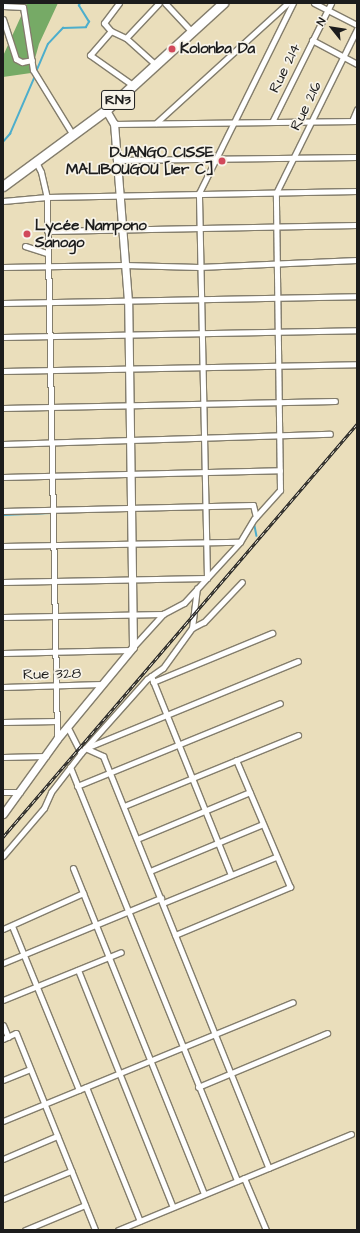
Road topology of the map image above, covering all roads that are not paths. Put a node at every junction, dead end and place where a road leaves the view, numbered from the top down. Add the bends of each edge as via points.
1 (119, 3) edge
2 (159, 3) edge
3 (165, 3) edge
4 (223, 3) edge
5 (288, 3) edge
6 (293, 3) edge
7 (314, 3) edge
8 (331, 3) edge
9 (3, 6) edge
10 (327, 10) junction
11 (3, 19) edge
12 (357, 24) edge
13 (357, 29) edge
14 (111, 31) junction
15 (192, 32) junction
16 (126, 38) junction
17 (312, 40) junction
18 (344, 56) junction
19 (32, 60) junction
20 (357, 64) edge
21 (156, 65) junction
22 (134, 86) junction
23 (357, 109) edge
24 (106, 110) junction
25 (311, 121) junction
26 (354, 121) edge
27 (234, 122) junction
28 (272, 122) junction
29 (156, 123) junction
30 (114, 124) junction
31 (73, 135) junction
32 (357, 156) edge
33 (293, 157) junction
34 (216, 158) junction
35 (117, 160) junction
36 (36, 162) junction
37 (3, 186) edge
38 (357, 191) edge
39 (199, 193) junction
40 (276, 193) junction
41 (119, 196) junction
42 (47, 197) junction
43 (3, 201) edge
44 (357, 225) edge
45 (276, 227) junction
46 (122, 230) junction
47 (198, 230) junction
48 (47, 232) junction
49 (25, 246) dead end
50 (47, 253) junction
51 (357, 260) edge
52 (277, 262) junction
53 (124, 265) junction
54 (48, 266) junction
55 (3, 267) edge
56 (199, 267) junction
57 (357, 296) edge
58 (277, 298) junction
59 (203, 299) junction
60 (128, 301) junction
61 (49, 302) junction
62 (3, 303) edge
63 (357, 330) edge
64 (278, 332) junction
65 (203, 333) junction
66 (128, 335) junction
67 (49, 336) junction
68 (3, 337) edge
69 (357, 364) edge
70 (278, 366) junction
71 (204, 367) junction
72 (129, 369) junction
73 (50, 370) junction
74 (3, 371) edge
75 (335, 401) dead end
76 (279, 402) junction
77 (204, 404) junction
78 (130, 405) junction
79 (51, 407) junction
80 (3, 408) edge
81 (330, 434) dead end
82 (279, 436) junction
83 (205, 437) junction
84 (130, 439) junction
85 (52, 442) junction
86 (3, 444) edge
87 (280, 470) junction
88 (205, 472) junction
89 (130, 474) junction
90 (52, 475) junction
91 (3, 477) edge
92 (206, 507) junction
93 (131, 509) junction
94 (53, 510) junction
95 (3, 511) edge
96 (256, 517) junction
97 (206, 542) junction
98 (240, 542) junction
99 (132, 544) junction
100 (54, 545) junction
101 (3, 546) edge
102 (207, 578) junction
103 (132, 579) junction
104 (54, 581) junction
105 (3, 582) edge
106 (242, 582) dead end
107 (197, 588) junction
108 (132, 614) junction
109 (163, 614) junction
110 (55, 616) junction
111 (3, 617) edge
112 (192, 628) junction
113 (272, 633) dead end
114 (132, 649) junction
115 (56, 652) junction
116 (3, 653) edge
117 (298, 661) dead end
118 (151, 676) junction
119 (153, 682) junction
120 (102, 684) junction
121 (56, 686) junction
122 (3, 687) edge
123 (280, 703) dead end
124 (167, 715) junction
125 (57, 721) junction
126 (3, 722) edge
127 (67, 726) junction
128 (298, 735) dead end
129 (57, 739) junction
130 (179, 745) junction
131 (85, 748) junction
132 (81, 753) junction
133 (46, 756) junction
134 (3, 757) edge
135 (236, 760) junction
136 (70, 768) junction
137 (110, 773) junction
138 (192, 778) junction
139 (77, 786) junction
140 (3, 792) edge
141 (20, 792) junction
142 (250, 792) junction
143 (124, 806) junction
144 (205, 810) junction
145 (3, 814) edge
146 (262, 824) junction
147 (137, 839) junction
148 (218, 842) junction
149 (3, 856) edge
150 (276, 857) junction
151 (73, 868) dead end
152 (150, 871) junction
153 (231, 875) junction
154 (83, 893) junction
155 (162, 901) junction
156 (128, 912) junction
157 (96, 925) junction
158 (12, 926) junction
159 (3, 929) edge
160 (175, 935) junction
161 (121, 952) dead end
162 (24, 954) junction
163 (108, 957) junction
164 (3, 963) edge
165 (78, 970) junction
166 (37, 986) junction
167 (3, 1000) edge
168 (293, 1002) dead end
169 (3, 1025) edge
170 (215, 1034) junction
171 (327, 1034) dead end
172 (5, 1038) edge
173 (183, 1047) junction
174 (150, 1060) junction
175 (30, 1068) junction
176 (119, 1073) junction
177 (231, 1073) junction
178 (3, 1080) edge
179 (198, 1086) junction
180 (86, 1087) junction
181 (79, 1090) junction
182 (44, 1104) junction
183 (3, 1121) edge
184 (351, 1134) dead end
185 (58, 1136) junction
186 (3, 1159) edge
187 (269, 1168) junction
188 (71, 1171) junction
189 (244, 1178) junction
190 (237, 1181) junction
191 (204, 1194) junction
192 (3, 1199) edge
193 (85, 1205) junction
194 (173, 1207) junction
195 (140, 1221) junction
196 (25, 1230) edge
197 (95, 1230) edge
198 (118, 1230) edge
199 (266, 1230) edge

1 - 14 street via 104,23
2 - 16 street
3 - 15 street
4 - 15 highway, RN3
5 - 29 street
6 - 27 street
7 - 10 street
8 - 10 street, Rue 214
9 - 19 street via 24,7
10 - 12 street
10 - 17 street, Rue 214
11 - 19 street via 16,59 22,62
13 - 18 street, Rue 216
14 - 16 street
14 - 22 street via 90,55
15 - 21 highway, RN3
16 - 21 street
17 - 18 street
17 - 28 street, Rue 214
18 - 20 street
18 - 25 street, Rue 216
19 - 31 street via 33,70
21 - 22 highway, RN3
22 - 24 highway, RN3
23 - 26 street
24 - 30 street
24 - 31 highway, RN3
25 - 26 street
25 - 28 street
25 - 33 street, Rue 216
27 - 28 street
27 - 29 street
27 - 34 street
29 - 30 street
30 - 35 street
31 - 36 highway, RN3
32 - 33 street
33 - 34 street
33 - 40 street, Rue 216
34 - 35 street
34 - 39 street
35 - 41 street
36 - 37 highway, RN3
36 - 42 street
38 - 40 street
39 - 40 street
39 - 41 street
39 - 47 street
40 - 45 street
41 - 42 street
41 - 46 street
42 - 43 street
42 - 48 street
44 - 45 street
45 - 47 street
45 - 52 street
46 - 47 street
46 - 48 street
46 - 53 street
47 - 56 street
48 - 50 street
49 - 50 street
50 - 54 street
51 - 52 street
52 - 56 street
52 - 58 street
53 - 54 street
53 - 56 street
53 - 60 street
54 - 55 street
54 - 61 street
56 - 59 street
57 - 58 street
58 - 59 street
58 - 64 street
59 - 60 street
59 - 65 street
60 - 61 street
60 - 66 street
61 - 62 street
61 - 67 street
63 - 64 street
64 - 65 street
64 - 70 street
65 - 66 street
65 - 71 street
66 - 67 street
66 - 72 street
67 - 68 street
67 - 73 street
69 - 70 street
70 - 71 street
70 - 76 street
71 - 72 street
71 - 77 street
72 - 73 street
72 - 78 street
73 - 74 street
73 - 79 street
75 - 76 street
76 - 77 street
76 - 82 street
77 - 78 street
77 - 83 street
78 - 79 street
78 - 84 street
79 - 80 street
79 - 85 street
81 - 82 street
82 - 83 street
82 - 87 street
83 - 84 street
83 - 88 street
84 - 85 street
84 - 89 street
85 - 86 street
85 - 90 street
87 - 88 street
87 - 96 street via 280,490
88 - 89 street
88 - 92 street
89 - 90 street
89 - 93 street
90 - 91 street
90 - 94 street
92 - 93 street
92 - 96 street via 253,505
92 - 97 street
93 - 94 street
93 - 99 street
94 - 95 street
94 - 100 street
96 - 98 street
97 - 98 street
97 - 99 street
97 - 102 street
98 - 102 street
99 - 100 street
99 - 103 street
100 - 101 street
100 - 104 street
102 - 103 street
102 - 107 street
103 - 104 street
103 - 108 street
104 - 105 street
104 - 110 street
106 - 112 street via 204,622
107 - 109 street via 184,602
107 - 112 street
108 - 109 street
108 - 110 street
108 - 114 street
109 - 114 street
110 - 111 street
110 - 115 street
112 - 118 street via 163,668
113 - 119 street
114 - 115 street
114 - 120 street
115 - 116 street
115 - 121 street
117 - 124 street
118 - 119 street
118 - 131 street
119 - 124 street
120 - 121 street, Rue 328
120 - 127 street
121 - 122 street, Rue 328
121 - 125 street
123 - 130 street
124 - 130 street
124 - 131 street
125 - 126 street
125 - 129 street
127 - 129 street
127 - 132 street
128 - 135 street
129 - 133 street
130 - 137 street
130 - 138 street
131 - 132 street
131 - 137 street via 103,756
132 - 136 street
133 - 134 street
133 - 141 street
135 - 138 street
135 - 142 street
136 - 139 street
136 - 149 street via 51,792 44,808
137 - 139 street
137 - 143 street
138 - 143 street
138 - 144 street
139 - 156 street
140 - 141 street
141 - 145 street
142 - 144 street
142 - 146 street
143 - 147 street
144 - 147 street
144 - 148 street
146 - 148 street
146 - 150 street
147 - 152 street
148 - 152 street
148 - 153 street
150 - 153 street
150 - 160 street via 290,887
151 - 154 street
152 - 155 street
153 - 155 street
154 - 157 street
154 - 158 street
155 - 156 street
155 - 160 street
156 - 157 street
156 - 173 street
157 - 162 street
157 - 163 street
158 - 159 street
158 - 162 street
160 - 170 street
161 - 163 street
162 - 164 street
162 - 166 street
163 - 165 street
163 - 174 street
165 - 166 street
165 - 176 street
166 - 167 street
166 - 181 street
168 - 170 street
169 - 172 street
170 - 173 street
170 - 177 street
171 - 177 street
172 - 175 street via 16,1033
173 - 174 street
173 - 179 street
174 - 176 street
174 - 191 street
175 - 178 street
175 - 182 street
176 - 180 street
176 - 194 street
177 - 179 street
177 - 187 street
179 - 190 street
180 - 181 street
180 - 195 street
181 - 182 street
182 - 183 street
182 - 185 street
184 - 187 street
185 - 186 street
185 - 188 street
187 - 189 street
188 - 192 street
188 - 193 street
189 - 190 street
189 - 199 street
190 - 191 street
191 - 194 street
193 - 196 street
193 - 197 street
194 - 195 street
195 - 198 street

